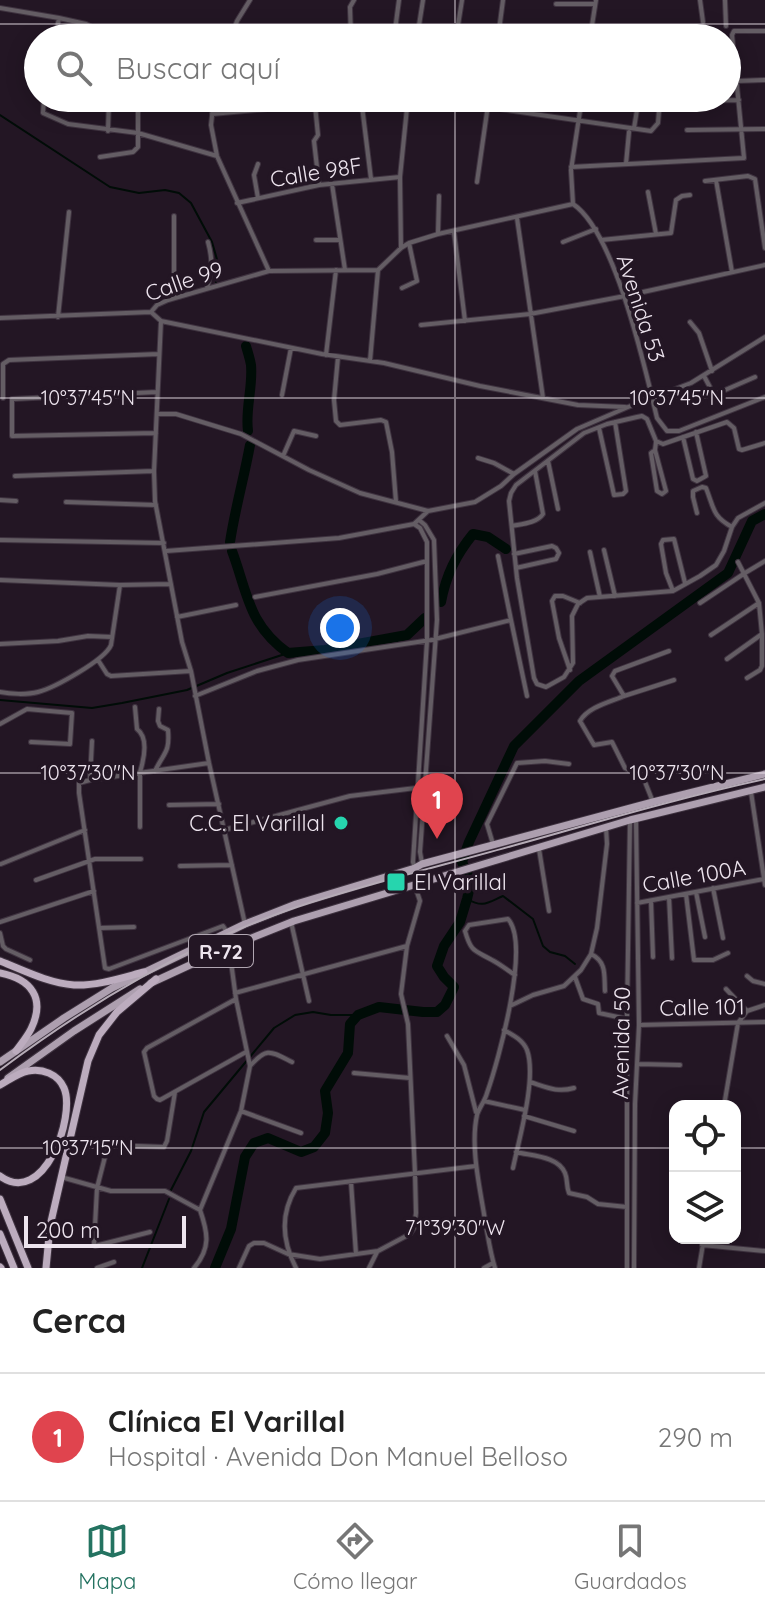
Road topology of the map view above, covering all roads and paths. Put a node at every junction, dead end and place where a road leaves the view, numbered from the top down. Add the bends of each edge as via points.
1 (250, 0) edge
2 (352, 0) edge
3 (399, 0) edge
4 (423, 0) edge
5 (462, 0) edge
6 (503, 0) edge
7 (700, 0) edge
8 (725, 0) edge
9 (595, 2) edge
10 (556, 4) dead end
11 (0, 8) edge
12 (59, 18) junction
13 (703, 22) dead end
14 (58, 24) edge
15 (86, 24) edge
16 (236, 24) edge
17 (351, 24) edge
18 (396, 24) edge
19 (419, 24) edge
20 (458, 24) edge
21 (500, 24) edge
22 (592, 24) edge
23 (726, 24) edge
24 (741, 31) edge
25 (765, 31) edge
26 (765, 80) edge
27 (741, 81) edge
28 (43, 112) edge
29 (109, 112) edge
30 (138, 112) edge
31 (233, 112) edge
32 (316, 112) edge
33 (363, 112) edge
34 (407, 112) edge
35 (487, 112) edge
36 (530, 112) edge
37 (581, 112) edge
38 (637, 112) edge
39 (659, 112) edge
40 (740, 112) edge
41 (212, 114) joint
42 (580, 119) junction
43 (634, 128) junction
44 (742, 129) junction
45 (765, 129) edge
46 (687, 130) dead end
47 (108, 131) junction
48 (629, 132) dead end
49 (138, 133) junction
50 (217, 156) junction
51 (100, 157) dead end
52 (258, 164) dead end
53 (626, 164) junction
54 (571, 167) junction
55 (400, 177) junction
56 (371, 179) junction
57 (716, 180) junction
58 (705, 181) dead end
59 (477, 182) dead end
60 (332, 184) junction
61 (319, 185) junction
62 (648, 192) dead end
63 (690, 195) dead end
64 (439, 196) dead end
65 (258, 198) junction
66 (237, 203) junction
67 (573, 204) junction
68 (69, 212) dead end
69 (174, 216) dead end
70 (517, 218) junction
71 (596, 229) junction
72 (454, 231) junction
73 (438, 234) junction
74 (656, 234) junction
75 (316, 240) dead end
76 (340, 240) junction
77 (601, 240) junction
78 (208, 242) dead end
79 (563, 242) dead end
80 (409, 243) junction
81 (401, 248) junction
82 (765, 248) edge
83 (765, 265) edge
84 (336, 270) junction
85 (345, 270) junction
86 (378, 270) junction
87 (269, 271) junction
88 (732, 272) junction
89 (207, 288) junction
90 (402, 288) dead end
91 (625, 296) junction
92 (174, 298) junction
93 (151, 312) junction
94 (530, 314) junction
95 (58, 317) junction
96 (0, 318) edge
97 (161, 321) junction
98 (465, 321) junction
99 (690, 322) dead end
100 (421, 325) dead end
101 (765, 337) edge
102 (291, 348) junction
103 (159, 354) junction
104 (326, 355) junction
105 (338, 357) junction
106 (370, 361) junction
107 (712, 371) junction
108 (704, 376) junction
109 (755, 377) dead end
110 (157, 392) junction
111 (282, 395) dead end
112 (765, 397) edge
113 (2, 398) edge
114 (543, 398) junction
115 (12, 399) junction
116 (652, 399) junction
117 (628, 407) junction
118 (157, 414) junction
119 (657, 418) junction
120 (615, 422) junction
121 (649, 423) junction
122 (599, 427) junction
123 (696, 432) junction
124 (156, 433) junction
125 (316, 436) dead end
126 (683, 437) junction
127 (656, 441) junction
128 (765, 443) edge
129 (655, 450) junction
130 (283, 456) junction
131 (478, 458) dead end
132 (548, 461) junction
133 (154, 471) junction
134 (535, 471) junction
135 (514, 474) junction
136 (15, 476) dead end
137 (0, 500) edge
138 (16, 501) dead end
139 (66, 502) dead end
140 (396, 502) junction
141 (765, 503) edge
142 (156, 505) junction
143 (558, 509) dead end
144 (428, 511) junction
145 (697, 513) dead end
146 (416, 522) junction
147 (512, 526) junction
148 (732, 527) junction
149 (0, 540) edge
150 (164, 543) junction
151 (604, 550) dead end
152 (166, 551) junction
153 (590, 552) dead end
154 (514, 554) junction
155 (498, 556) dead end
156 (427, 561) junction
157 (765, 561) edge
158 (738, 562) dead end
159 (516, 568) junction
160 (745, 573) junction
161 (0, 580) edge
162 (685, 583) junction
163 (171, 584) junction
164 (120, 585) junction
165 (673, 591) junction
166 (615, 596) junction
167 (255, 597) dead end
168 (600, 597) junction
169 (580, 603) junction
170 (700, 603) dead end
171 (759, 603) junction
172 (236, 605) dead end
173 (177, 617) junction
174 (511, 620) junction
175 (762, 634) junction
176 (711, 635) dead end
177 (112, 637) junction
178 (436, 638) junction
179 (427, 641) junction
180 (0, 644) edge
181 (669, 651) dead end
182 (727, 659) dead end
183 (98, 660) junction
184 (570, 670) junction
185 (191, 671) junction
186 (747, 678) dead end
187 (674, 680) dead end
188 (0, 692) edge
189 (195, 696) junction
190 (527, 696) dead end
191 (624, 696) junction
192 (135, 707) dead end
193 (159, 709) dead end
194 (0, 724) edge
195 (92, 741) dead end
196 (31, 742) dead end
197 (209, 763) junction
198 (569, 764) dead end
199 (155, 771) junction
200 (140, 772) junction
201 (765, 774) edge
202 (90, 780) junction
203 (425, 787) junction
204 (765, 787) edge
205 (418, 788) junction
206 (751, 790) junction
207 (653, 802) junction
208 (219, 804) junction
209 (169, 805) dead end
210 (633, 819) junction
211 (140, 827) dead end
212 (606, 827) junction
213 (85, 830) junction
214 (224, 830) junction
215 (494, 846) junction
216 (539, 847) junction
217 (141, 859) dead end
218 (90, 860) junction
219 (1, 864) edge
220 (232, 865) junction
221 (180, 866) dead end
222 (418, 866) junction
223 (36, 880) dead end
224 (764, 882) edge
225 (414, 884) junction
226 (713, 888) junction
227 (94, 891) junction
228 (696, 892) junction
229 (686, 894) junction
230 (669, 897) junction
231 (651, 901) junction
232 (629, 902) junction
233 (636, 903) junction
234 (549, 911) dead end
235 (0, 922) edge
236 (291, 922) junction
237 (245, 924) junction
238 (134, 927) dead end
239 (100, 928) junction
240 (227, 932) junction
241 (0, 933) edge
242 (705, 937) dead end
243 (723, 938) dead end
244 (407, 946) junction
245 (229, 947) junction
246 (728, 953) dead end
247 (591, 954) junction
248 (653, 957) dead end
249 (672, 958) dead end
250 (30, 960) dead end
251 (0, 961) edge
252 (144, 972) junction
253 (0, 973) edge
254 (303, 975) junction
255 (515, 975) junction
256 (747, 976) dead end
257 (575, 977) junction
258 (156, 979) junction
259 (765, 984) edge
260 (726, 989) dead end
261 (605, 991) dead end
262 (236, 996) junction
263 (309, 1001) dead end
264 (510, 1005) junction
265 (765, 1005) edge
266 (747, 1011) junction
267 (627, 1019) junction
268 (765, 1022) edge
269 (738, 1023) junction
270 (639, 1025) junction
271 (504, 1030) junction
272 (447, 1036) dead end
273 (16, 1051) junction
274 (246, 1054) junction
275 (0, 1062) edge
276 (292, 1062) dead end
277 (638, 1064) junction
278 (250, 1065) junction
279 (680, 1065) dead end
280 (354, 1073) dead end
281 (410, 1078) junction
282 (530, 1082) junction
283 (0, 1084) edge
284 (574, 1088) dead end
285 (175, 1092) junction
286 (725, 1100) edge
287 (484, 1101) junction
288 (241, 1111) junction
289 (525, 1113) junction
290 (477, 1114) junction
291 (574, 1131) dead end
292 (301, 1133) dead end
293 (516, 1152) junction
294 (476, 1166) junction
295 (513, 1168) dead end
296 (415, 1173) junction
297 (0, 1176) edge
298 (61, 1177) junction
299 (351, 1182) junction
300 (97, 1188) junction
301 (0, 1199) edge
302 (627, 1207) junction
303 (200, 1210) junction
304 (150, 1232) dead end
305 (0, 1234) edge
306 (702, 1245) joint
307 (378, 1251) junction
308 (765, 1251) edge
309 (288, 1254) junction
310 (356, 1254) junction
311 (114, 1262) dead end
312 (494, 1265) edge
313 (14, 1268) edge
314 (28, 1268) edge
315 (46, 1268) edge
316 (97, 1268) edge
317 (194, 1268) edge
318 (239, 1268) edge
319 (296, 1268) edge
320 (369, 1268) edge
321 (484, 1268) edge
322 (627, 1268) edge
323 (634, 1268) edge
324 (699, 1268) edge

1 - 16 street
2 - 17 street
3 - 18 street
4 - 19 street
5 - 20 street
6 - 21 street
7 - 13 street
8 - 23 street
9 - 10 street
9 - 22 street
11 - 12 street
12 - 14 street
12 - 15 street
24 - 25 street
26 - 27 street
28 - 47 street via 68,124
29 - 47 street
30 - 49 street
31 - 41 street
32 - 61 street
33 - 56 street
34 - 55 street
35 - 59 street
36 - 42 street
37 - 42 street
38 - 43 street
39 - 43 street via 651,131
40 - 44 street
41 - 50 street
42 - 43 street
42 - 54 street
44 - 45 street
44 - 46 street
44 - 53 street via 741,159
47 - 49 street
48 - 53 street
49 - 50 street
49 - 51 street via 133,152
50 - 66 street
52 - 65 street
53 - 54 street
54 - 67 street
55 - 56 street, Calle 98F
55 - 81 street
56 - 60 street, Calle 98F
57 - 58 street
57 - 82 street via 755,179
57 - 88 street
60 - 61 street, Calle 98F
60 - 76 street
61 - 65 street, Calle 98F
62 - 74 street
63 - 74 street via 676,200 673,232
64 - 73 street
65 - 66 street, Calle 98F
66 - 87 street
67 - 70 street
67 - 71 street, Avenida 53
68 - 95 street
69 - 92 street
70 - 72 street
70 - 94 street
71 - 77 street, Avenida 53
71 - 79 street
72 - 73 street
72 - 98 street
73 - 80 street
74 - 77 street
75 - 76 street
76 - 85 street
77 - 91 street, Avenida 53
78 - 89 street via 212,271
80 - 81 street
80 - 90 street via 417,281
81 - 86 street
83 - 88 street
84 - 85 street, Calle 99
84 - 87 street, Calle 99
84 - 104 street
85 - 86 street, Calle 99
86 - 106 street
87 - 89 street, Calle 99
88 - 91 street
89 - 92 street, Calle 99
91 - 94 street
91 - 116 street, Avenida 53
92 - 93 street, Calle 99
93 - 95 street, Calle 99
93 - 97 street
94 - 98 street
94 - 114 street
95 - 96 street, Calle 99
97 - 102 street
97 - 103 street
98 - 100 street
99 - 107 street
101 - 107 street
102 - 104 street
102 - 111 street
103 - 110 street
103 - 113 street via 9,360 3,364
104 - 105 street
105 - 106 street
105 - 140 street via 336,421 386,422
106 - 114 street
107 - 108 street
108 - 109 street via 714,394
108 - 116 street
110 - 115 street
110 - 118 street
112 - 119 street via 679,431 667,431
113 - 115 street
114 - 117 street
115 - 124 street via 12,436
116 - 117 street
116 - 119 street, Avenida 53
117 - 135 street via 577,429
118 - 124 street
118 - 130 street via 176,414 241,434
119 - 121 street
120 - 121 street via 642,416
120 - 122 street
120 - 122 street via 623,494 614,495
121 - 127 street
122 - 132 street
123 - 126 street
123 - 126 street via 706,476 697,481
123 - 128 street via 727,422 739,449
124 - 133 street
125 - 130 street via 294,431
126 - 127 street
127 - 129 street
129 - 129 street via 666,491 662,494 652,469
130 - 140 street via 360,493
131 - 135 street
132 - 134 street
132 - 143 street
133 - 136 street
133 - 142 street
134 - 147 street via 511,493
134 - 147 street via 543,514
135 - 144 street via 475,502
137 - 138 street
139 - 142 street
140 - 144 street
141 - 148 street
142 - 150 street
144 - 146 street
145 - 148 street via 693,491 706,488 715,514
146 - 152 street via 339,538
146 - 156 street via 427,542
146 - 178 street via 425,525 434,540
147 - 154 street
148 - 162 street via 716,565
149 - 150 street
150 - 152 street
151 - 166 street
152 - 163 street
153 - 168 street
154 - 159 street
154 - 159 street via 552,546 559,553 556,559
155 - 174 street
156 - 167 street
156 - 179 street
157 - 160 street
158 - 160 street
159 - 184 street via 534,678 546,687
160 - 170 street
160 - 171 street
161 - 164 street
162 - 165 street
162 - 165 street via 674,539 663,540
163 - 164 street
163 - 173 street
164 - 177 street
165 - 166 street
166 - 168 street
168 - 169 street
169 - 184 street via 572,616
169 - 184 street via 563,596 552,601
171 - 175 street
171 - 176 street
172 - 173 street
173 - 185 street
174 - 178 street
174 - 190 street
175 - 182 street
175 - 186 street via 762,666
177 - 180 street
177 - 183 street via 109,650
178 - 179 street
178 - 203 street
179 - 189 street via 298,660
179 - 205 street
181 - 191 street via 615,671 612,676
183 - 185 street via 111,676
183 - 188 street via 36,693
185 - 189 street
187 - 191 street
189 - 197 street
191 - 207 street via 580,721 594,745 612,742 625,768 643,777
192 - 200 street via 137,729 144,737
193 - 199 street via 158,721 168,730 169,747
194 - 196 street via 27,709 72,713 70,744
195 - 202 street
197 - 199 street
197 - 208 street
198 - 215 street via 517,763 487,824
199 - 200 street
200 - 202 street
200 - 211 street
201 - 207 main road, R-72
202 - 213 street via 79,783
203 - 205 street
203 - 222 street
204 - 206 main road, R-72
205 - 214 street via 350,796
205 - 222 street via 413,862
206 - 210 main road, R-72
206 - 224 street
207 - 215 main road, R-72
208 - 209 street
208 - 214 street
210 - 212 main road, R-72
210 - 232 street, Avenida 50
210 - 233 street, Avenida 50
212 - 216 main road, R-72
212 - 247 street
213 - 218 street
213 - 219 street
214 - 220 street
215 - 222 main road, R-72
216 - 225 main road, R-72
216 - 234 street
217 - 218 street
218 - 223 street
218 - 227 street
220 - 221 street
220 - 237 street
222 - 237 main road, R-72
224 - 226 street, Calle 100A
225 - 236 main road, R-72
225 - 244 street via 420,901
226 - 228 street, Calle 100A
226 - 243 street
227 - 235 street
227 - 239 street
228 - 229 street, Calle 100A
228 - 242 street
229 - 230 street, Calle 100A
229 - 246 street via 694,960
230 - 231 street, Calle 100A
230 - 249 street
231 - 233 street, Calle 100A
231 - 248 street
232 - 233 street, Calle 100A
232 - 267 street, Avenida 50
233 - 270 street, Avenida 50
236 - 245 main road, R-72
236 - 254 street
237 - 240 main road, R-72
238 - 239 street
239 - 240 street via 109,969 223,926
240 - 252 main road, R-72
241 - 250 street via 3,946
244 - 254 street
244 - 281 street via 401,994
245 - 258 main road, R-72
245 - 262 street
247 - 257 street
247 - 261 street via 600,958
251 - 252 highway via 74,985
252 - 273 main road, R-72
253 - 273 highway via 16,976 36,998 31,1030
254 - 262 street
254 - 263 street
255 - 255 street via 512,922 469,925 465,931 472,948
255 - 264 street
256 - 259 street
257 - 264 street
257 - 267 street via 583,999 598,1004 599,1013
258 - 283 main road, R-72
258 - 298 highway via 99,1035
260 - 266 street
262 - 274 street
262 - 285 street via 144,1052 157,1099
264 - 271 street
265 - 266 street
266 - 269 street
267 - 302 street, Avenida 50
268 - 269 street, Calle 101
269 - 270 street, Calle 101
269 - 286 street
270 - 277 street, Avenida 50
271 - 282 street via 527,1050
271 - 287 street
272 - 290 street via 464,1065
273 - 275 main road, R-72
274 - 278 street
274 - 285 street
276 - 278 street via 267,1052
277 - 279 street
277 - 323 street, Avenida 50
278 - 288 street
280 - 281 street
281 - 296 street
282 - 284 street via 563,1091
282 - 289 street
283 - 297 highway via 24,1071 39,1070 55,1076 66,1099 49,1164 37,1178 22,1184
285 - 300 street via 164,1147 108,1145
287 - 289 street
287 - 290 street
288 - 292 street
288 - 303 street
289 - 291 street
289 - 293 street
290 - 294 street
293 - 295 street
293 - 302 street via 559,1165 569,1193
294 - 296 street
294 - 312 street
296 - 299 street
296 - 307 street via 414,1228
298 - 300 street
298 - 315 highway
299 - 309 street via 296,1188 284,1221
299 - 310 street
300 - 303 street via 165,1191
300 - 304 street via 95,1246
301 - 314 highway
302 - 322 street, Avenida 50
303 - 317 street via 206,1245
305 - 313 highway
306 - 308 street
306 - 324 street
307 - 310 street
307 - 320 street
309 - 310 street via 320,1259
309 - 318 street via 254,1243
309 - 319 street
311 - 316 street
312 - 321 street

